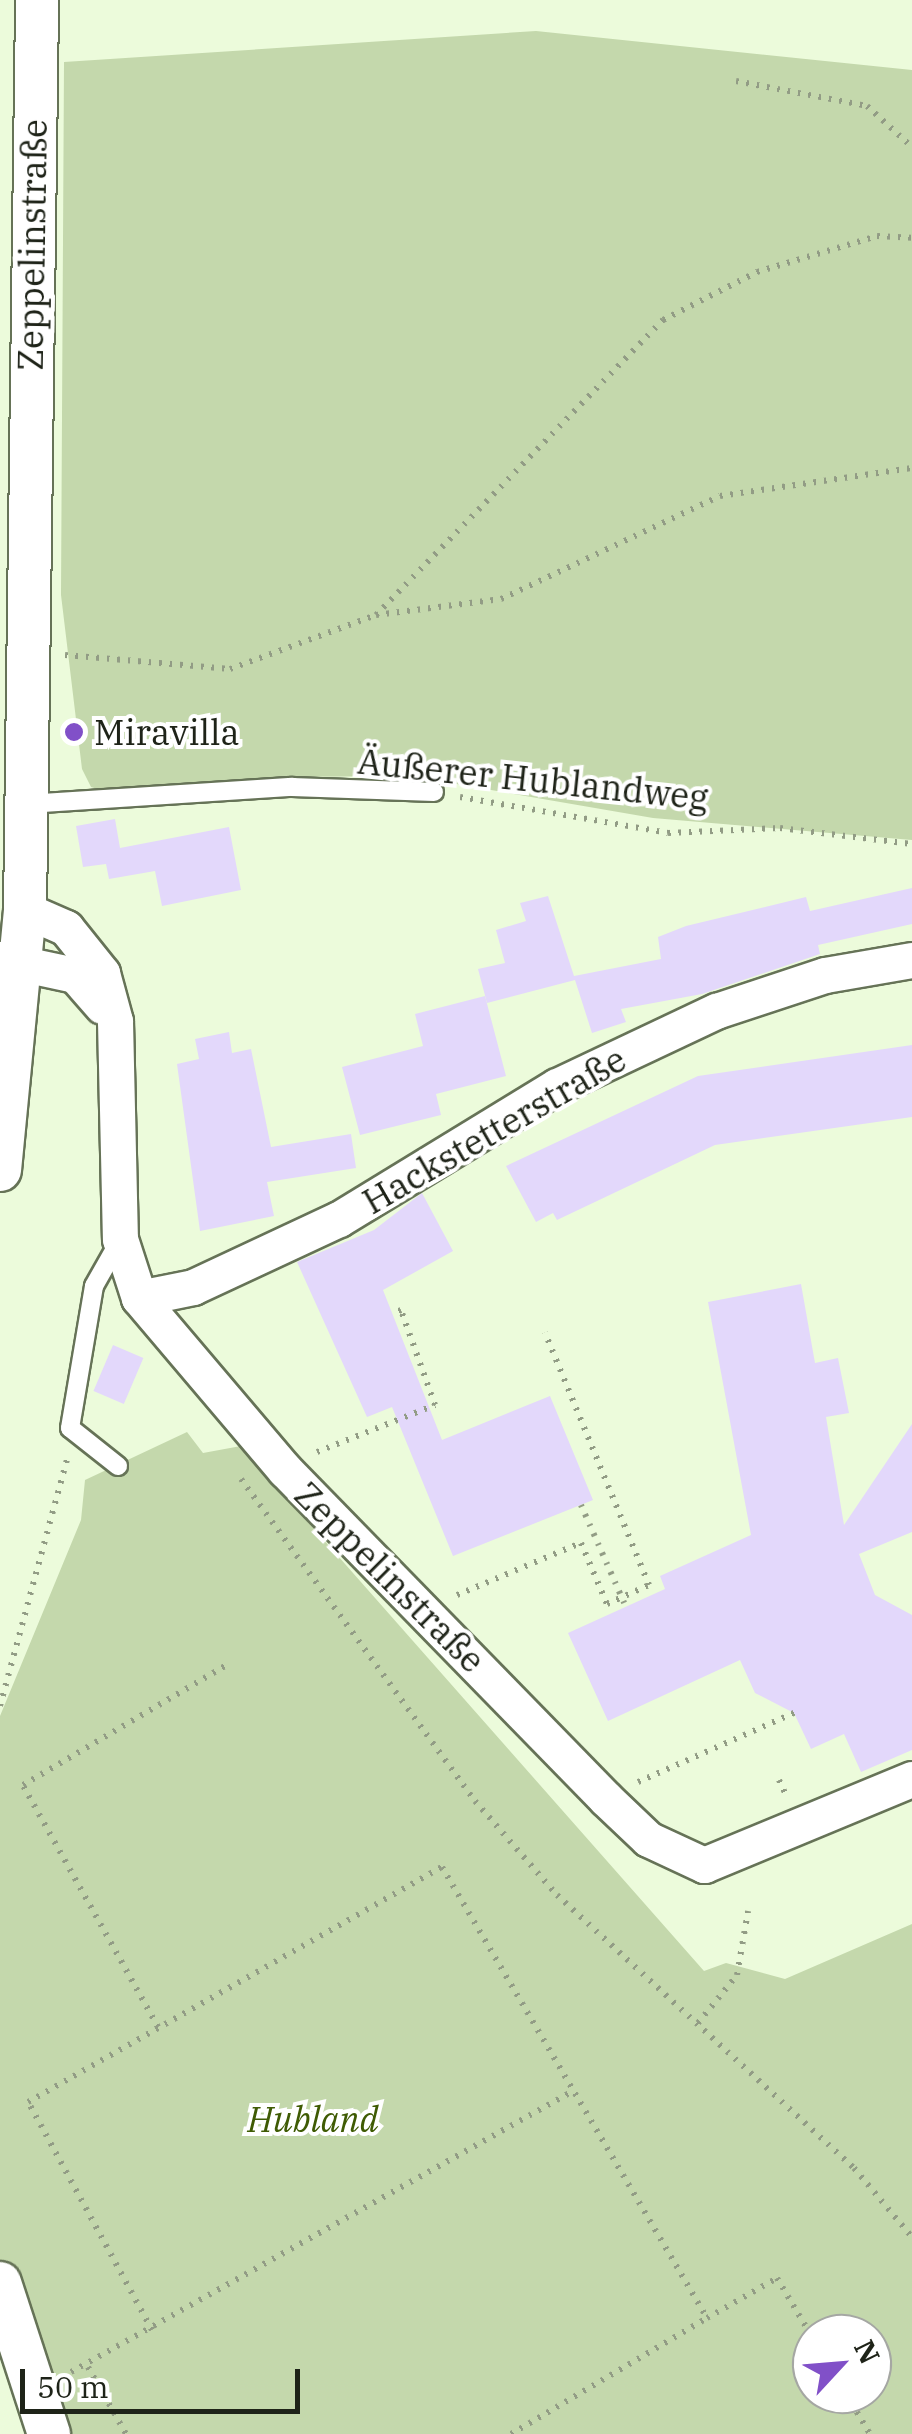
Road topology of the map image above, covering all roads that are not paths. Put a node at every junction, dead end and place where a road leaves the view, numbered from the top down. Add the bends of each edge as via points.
1 (38, 0) edge
2 (434, 792) road end
3 (27, 804) junction
4 (26, 910) junction
5 (10, 958) edge
6 (912, 960) edge
7 (114, 1021) junction
8 (0, 1170) edge
9 (120, 1239) junction
10 (139, 1298) junction
11 (118, 1466) dead end
12 (912, 1779) edge
13 (0, 2283) edge
14 (48, 2434) edge

1 - 3 street, Zeppelinstraße via 24,652
2 - 3 lane, Äußerer Hublandweg via 292,788
3 - 4 street, Zeppelinstraße
4 - 5 street, Zeppelinstraße
4 - 7 street, Zeppelinstraße via 78,943 102,973
5 - 7 street via 75,975
5 - 8 street, Zeppelinstraße
6 - 10 street, Hackstetterstraße via 825,975 716,1011 557,1086 339,1220 193,1287
7 - 9 street, Zeppelinstraße
9 - 10 street, Zeppelinstraße
9 - 11 lane via 94,1286 70,1428
10 - 12 street, Zeppelinstraße via 285,1470 648,1839 704,1865
13 - 14 street

